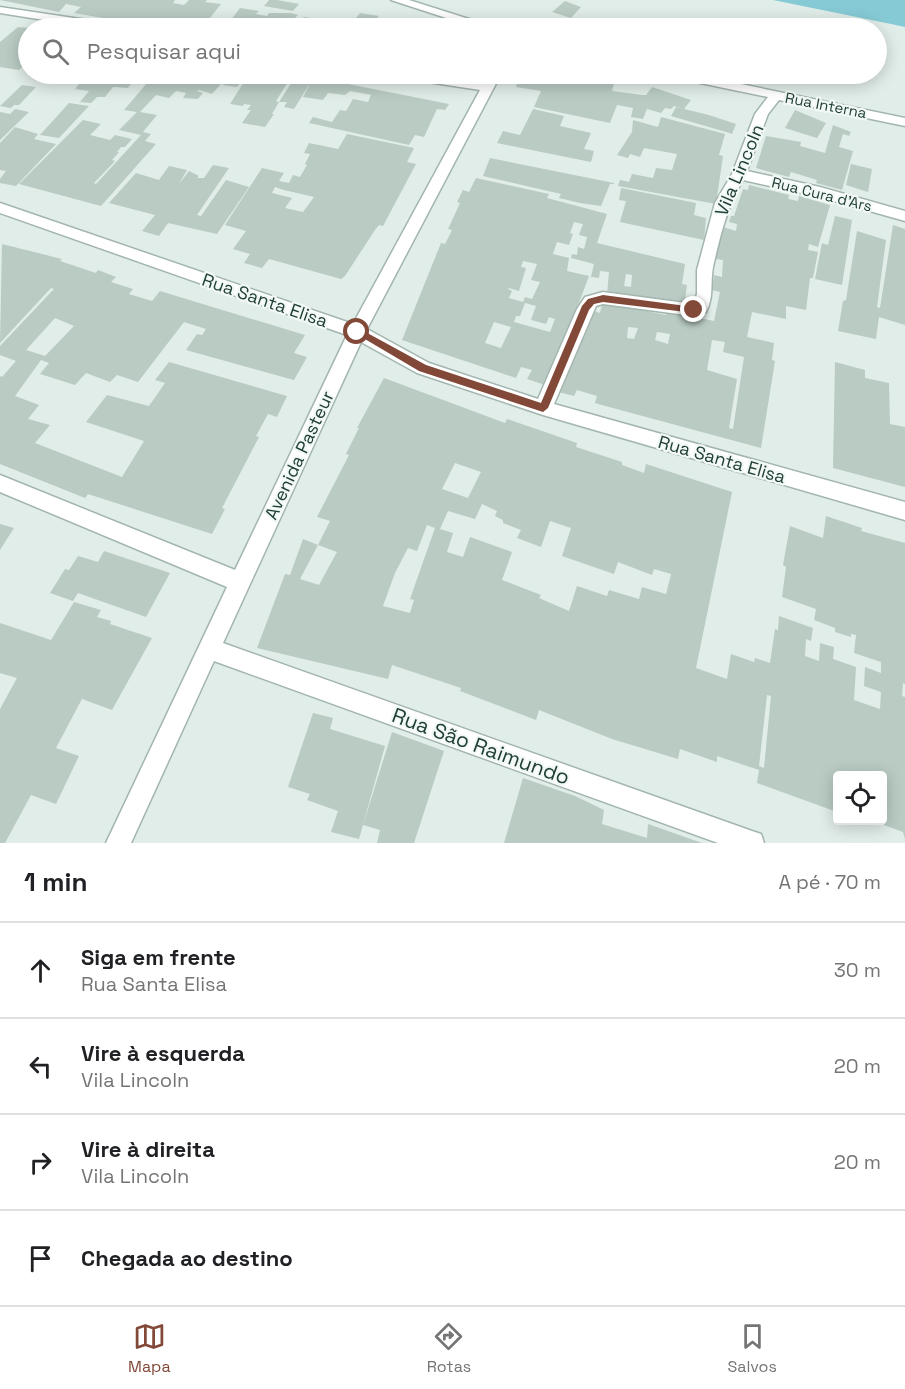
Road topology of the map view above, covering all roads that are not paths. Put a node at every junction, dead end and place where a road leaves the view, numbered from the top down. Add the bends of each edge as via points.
1 (397, 0) edge
2 (0, 10) edge
3 (51, 18) edge
4 (455, 18) edge
5 (490, 84) edge
6 (724, 84) edge
7 (776, 95) junction
8 (905, 122) edge
9 (739, 174) junction
10 (0, 208) edge
11 (905, 216) edge
12 (357, 332) junction
13 (543, 408) junction
14 (0, 483) edge
15 (905, 511) edge
16 (240, 582) junction
17 (210, 649) junction
18 (118, 843) edge
19 (753, 843) edge

1 - 4 street
2 - 3 street
5 - 12 street, Avenida Pasteur
6 - 7 street, Rua Interna
7 - 8 street, Rua Interna
7 - 9 street, Vila Lincoln via 762,114
9 - 11 street, Rua Cura d'Ars
9 - 13 street, Vila Lincoln via 722,203 700,308 603,298 591,301
10 - 12 street, Rua Santa Elisa
12 - 13 street, Rua Santa Elisa via 423,368
12 - 16 street, Avenida Pasteur
13 - 15 street, Rua Santa Elisa
14 - 16 street
16 - 17 street, Avenida Pasteur
17 - 18 street, Avenida Pasteur
17 - 19 street, Rua São Raimundo

